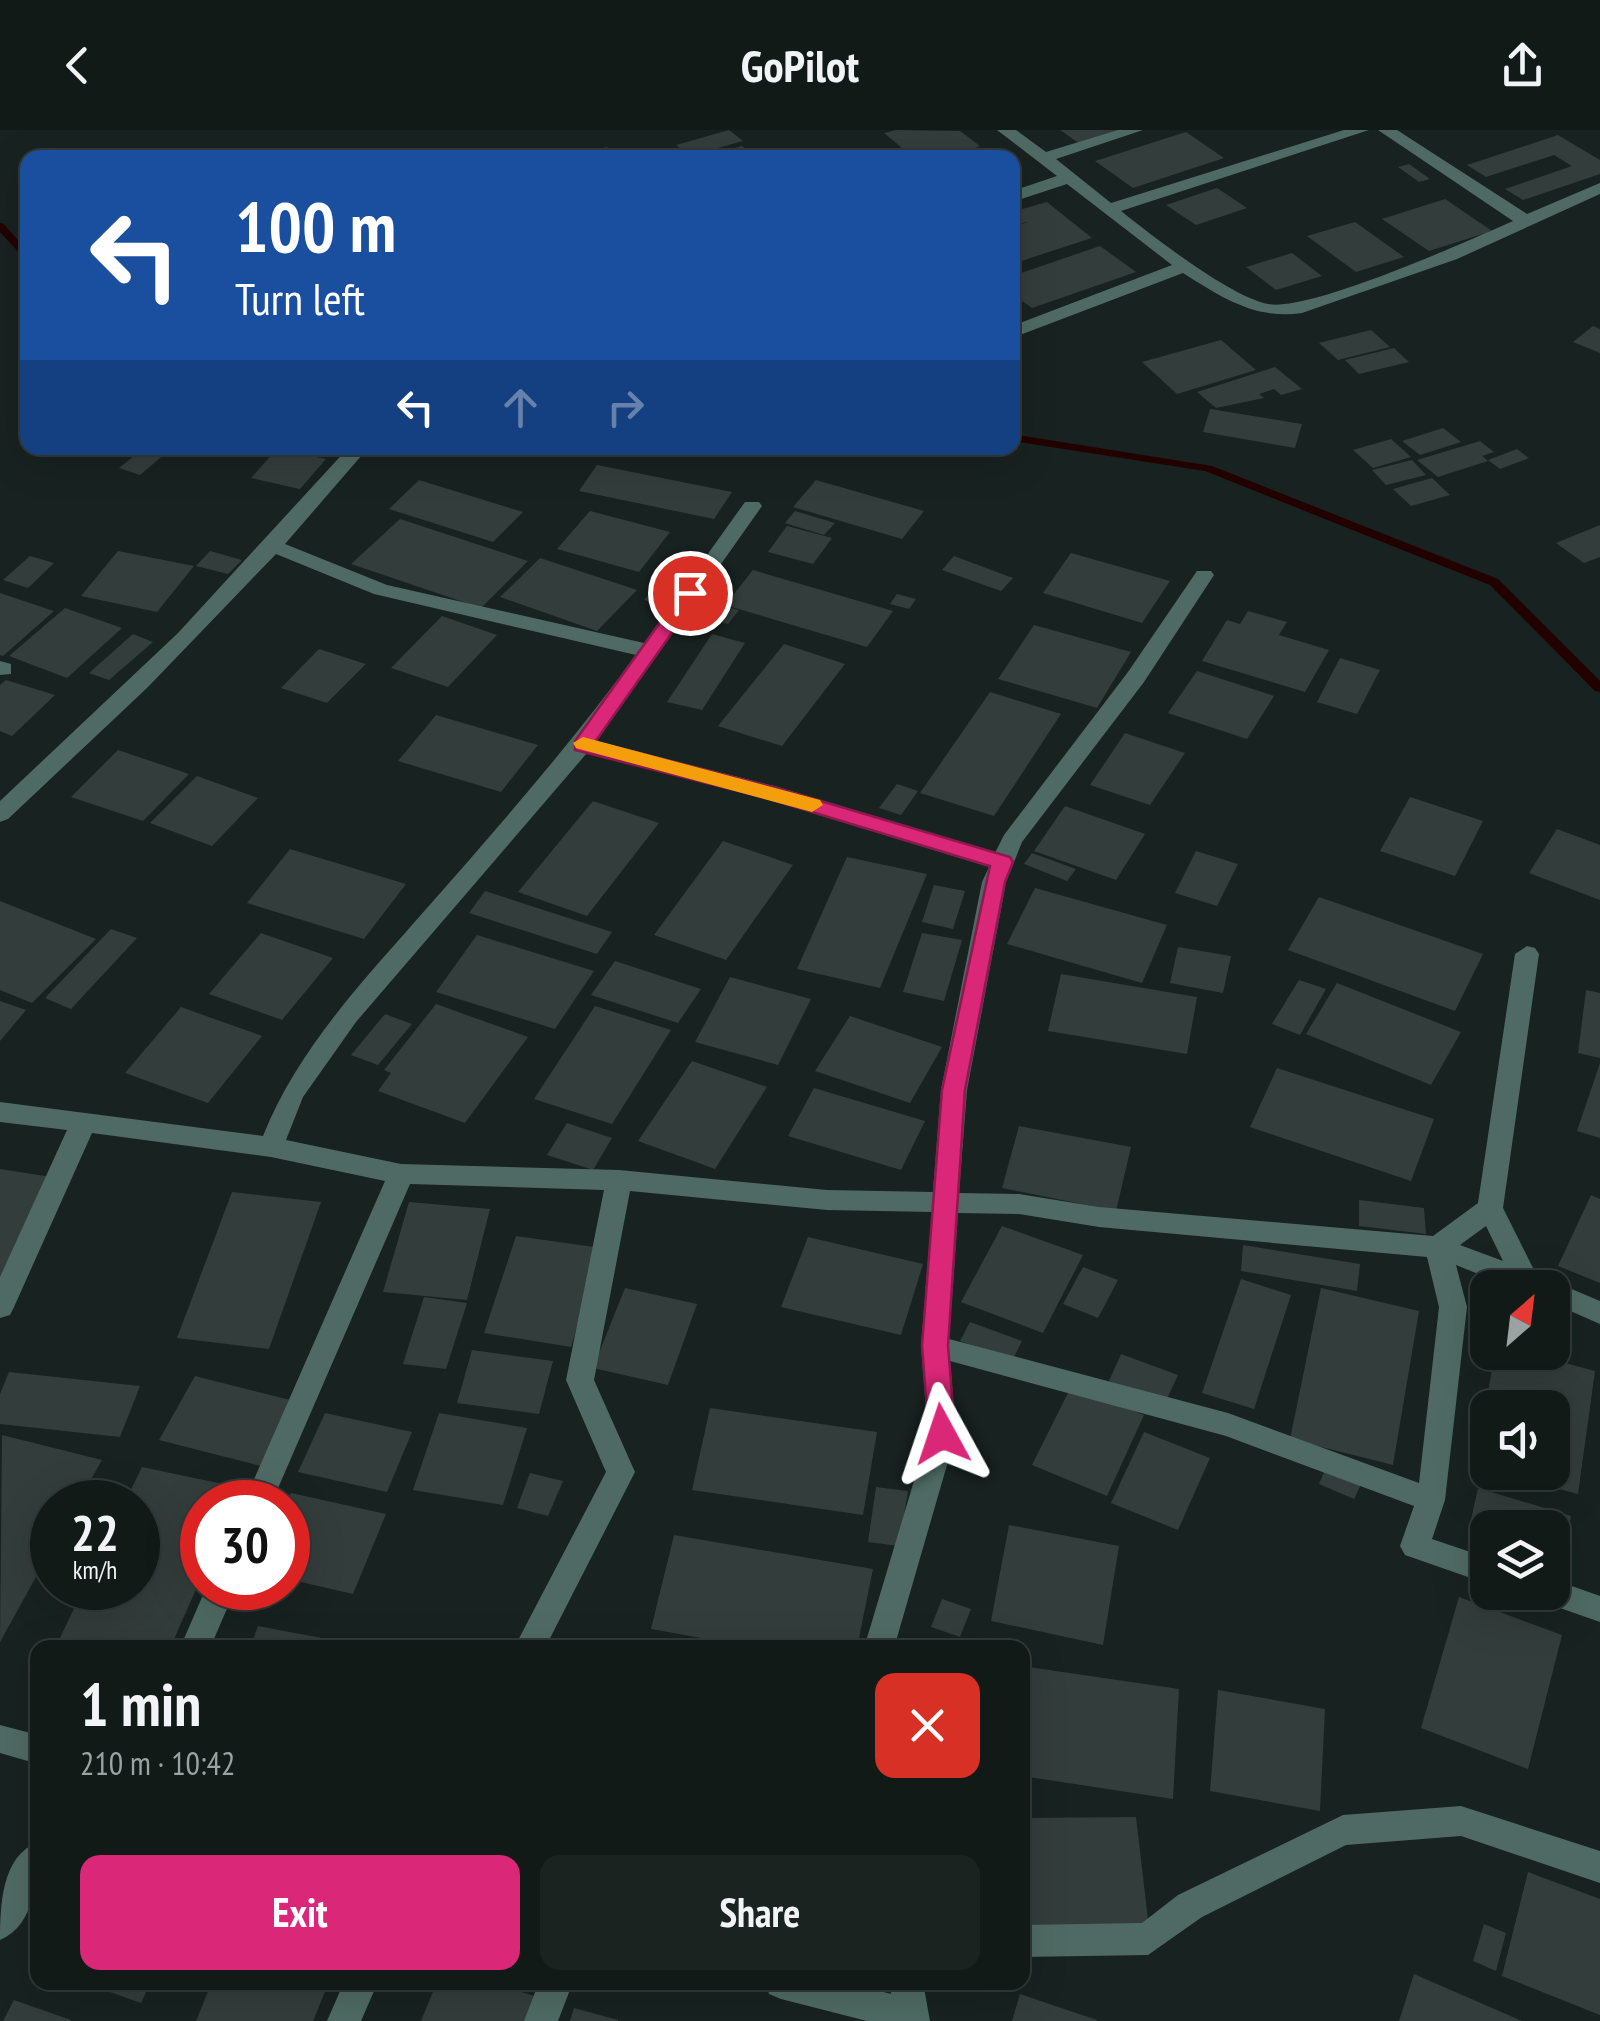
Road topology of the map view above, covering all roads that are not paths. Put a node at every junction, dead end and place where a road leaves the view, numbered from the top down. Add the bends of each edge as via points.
1 (1005, 130) edge
2 (1135, 130) edge
3 (1361, 130) edge
4 (1386, 130) edge
5 (1044, 157) junction
6 (1070, 177) junction
7 (1600, 188) edge
8 (1020, 194) edge
9 (1110, 209) junction
10 (1524, 220) junction
11 (1188, 264) junction
12 (1020, 315) edge
13 (1034, 326) junction
14 (1020, 330) edge
15 (352, 455) edge
16 (752, 506) dead end
17 (275, 547) junction
18 (1204, 575) dead end
19 (649, 651) junction
20 (582, 745) junction
21 (0, 814) edge
22 (1002, 862) junction
23 (1527, 954) dead end
24 (0, 1112) edge
25 (84, 1122) junction
26 (271, 1146) junction
27 (402, 1174) junction
28 (619, 1180) junction
29 (943, 1203) junction
30 (1490, 1208) junction
31 (1438, 1247) junction
32 (1497, 1270) edge
33 (1530, 1270) edge
34 (1570, 1299) edge
35 (0, 1307) edge
36 (1600, 1312) edge
37 (935, 1346) junction
38 (268, 1480) edge
39 (1431, 1500) junction
40 (1470, 1565) edge
41 (1570, 1599) edge
42 (1600, 1609) edge
43 (211, 1610) edge
44 (198, 1640) edge
45 (533, 1640) edge
46 (881, 1640) edge
47 (0, 1738) edge
48 (30, 1747) edge
49 (1600, 1866) edge
50 (30, 1872) edge
51 (0, 1924) edge
52 (1030, 1940) edge
53 (358, 1990) edge
54 (553, 1990) edge
55 (809, 1990) edge
56 (907, 1990) edge
57 (912, 2019) edge
58 (344, 2021) edge
59 (541, 2021) edge

1 - 5 street
2 - 5 street
3 - 9 street
4 - 10 street
5 - 6 street
6 - 8 street
6 - 9 street
7 - 10 street
9 - 11 street
10 - 11 street via 1451,255 1277,312 1250,304
11 - 13 street
12 - 13 street
13 - 14 street
15 - 17 street
16 - 19 street
17 - 19 street via 381,590
17 - 21 street via 113,712
18 - 22 street
19 - 20 street
20 - 22 street via 770,792
20 - 26 street via 347,1016 292,1094
22 - 29 street via 954,1090
23 - 30 street
24 - 25 street
25 - 26 street
25 - 35 street
26 - 27 street
27 - 28 street
27 - 38 street
28 - 29 street via 827,1200
28 - 45 street via 580,1380 621,1472
29 - 31 street via 1019,1204
29 - 37 street
30 - 31 street
30 - 33 street
31 - 32 street
31 - 39 street via 1453,1307
34 - 36 street
37 - 39 street via 1228,1425
37 - 46 street via 942,1434
39 - 40 street via 1415,1546
41 - 42 street
43 - 44 street
47 - 48 street
49 - 52 street via 1462,1820 1343,1830 1190,1906 1148,1939
50 - 51 street
53 - 58 street
54 - 59 street
55 - 57 street
56 - 57 street

